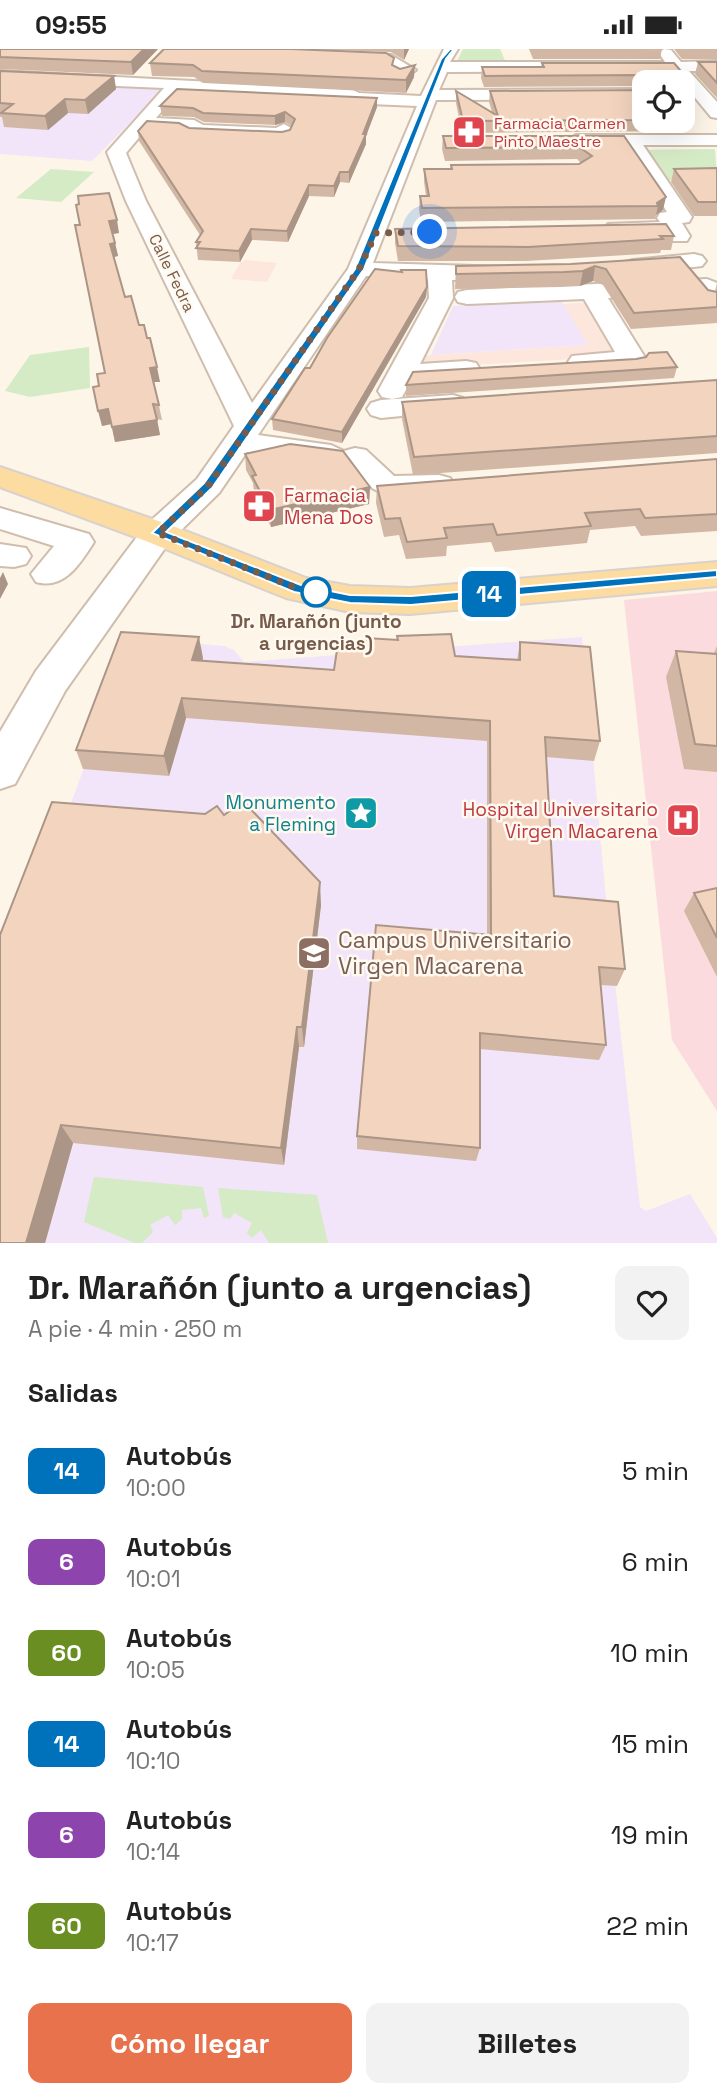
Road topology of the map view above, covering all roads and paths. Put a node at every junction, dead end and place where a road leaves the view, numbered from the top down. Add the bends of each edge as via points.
1 (511, 49) edge
2 (562, 49) edge
3 (617, 49) edge
4 (662, 49) edge
5 (68, 64) edge
6 (717, 66) edge
7 (520, 67) junction
8 (573, 67) junction
9 (630, 67) junction
10 (677, 67) junction
11 (220, 68) edge
12 (434, 70) edge
13 (632, 70) edge
14 (0, 76) edge
15 (48, 78) junction
16 (174, 87) junction
17 (201, 88) junction
18 (591, 94) junction
19 (632, 94) edge
20 (695, 94) edge
21 (701, 94) junction
22 (503, 95) junction
23 (534, 95) junction
24 (717, 113) edge
25 (695, 114) edge
26 (512, 115) edge
27 (141, 123) junction
28 (284, 129) edge
29 (717, 139) edge
30 (630, 140) junction
31 (411, 141) junction
32 (435, 141) dead end
33 (572, 159) edge
34 (652, 173) junction
35 (678, 173) edge
36 (674, 228) junction
37 (591, 229) edge
38 (403, 232) edge
39 (376, 233) junction
40 (694, 261) junction
41 (359, 269) junction
42 (440, 286) junction
43 (592, 291) junction
44 (551, 364) edge
45 (497, 367) edge
46 (402, 373) junction
47 (475, 403) edge
48 (381, 409) junction
49 (244, 434) junction
50 (355, 457) junction
51 (0, 476) edge
52 (471, 483) edge
53 (0, 518) edge
54 (158, 533) junction
55 (49, 574) dead end
56 (717, 574) edge
57 (0, 771) edge

1 - 7 street
2 - 8 street
3 - 9 street
4 - 10 street
5 - 15 street
6 - 10 street
7 - 8 street
7 - 12 street
7 - 23 street
8 - 9 street
8 - 18 street
9 - 10 street
9 - 13 street
10 - 21 street
11 - 17 street
12 - 12 street via 333,54 391,59 408,70 392,77
12 - 17 street via 368,99
12 - 22 street
12 - 31 street
14 - 15 street
15 - 16 street
16 - 17 street
16 - 27 street
18 - 19 street
18 - 23 street
20 - 21 street
21 - 24 street
22 - 23 street
22 - 26 street
24 - 25 street
27 - 28 street via 198,119 190,130 282,134
27 - 49 street, Calle Fedra via 116,152
29 - 30 street
30 - 33 street via 563,140
30 - 34 street
31 - 32 street
31 - 39 street via 407,169
34 - 35 street
34 - 36 street via 681,218 668,218
36 - 37 street
36 - 40 street
38 - 39 street
39 - 41 street
40 - 42 street via 539,271
40 - 43 street via 711,292
41 - 42 street
41 - 49 street
42 - 43 street
42 - 46 street
43 - 44 street via 633,359
45 - 46 street
46 - 48 street
47 - 48 street
48 - 50 street
49 - 50 street
49 - 54 street via 208,486
50 - 52 street via 376,481 403,488
51 - 54 main road
53 - 55 street via 77,541
54 - 56 main road via 299,589 350,599 411,601
54 - 57 street via 50,682

